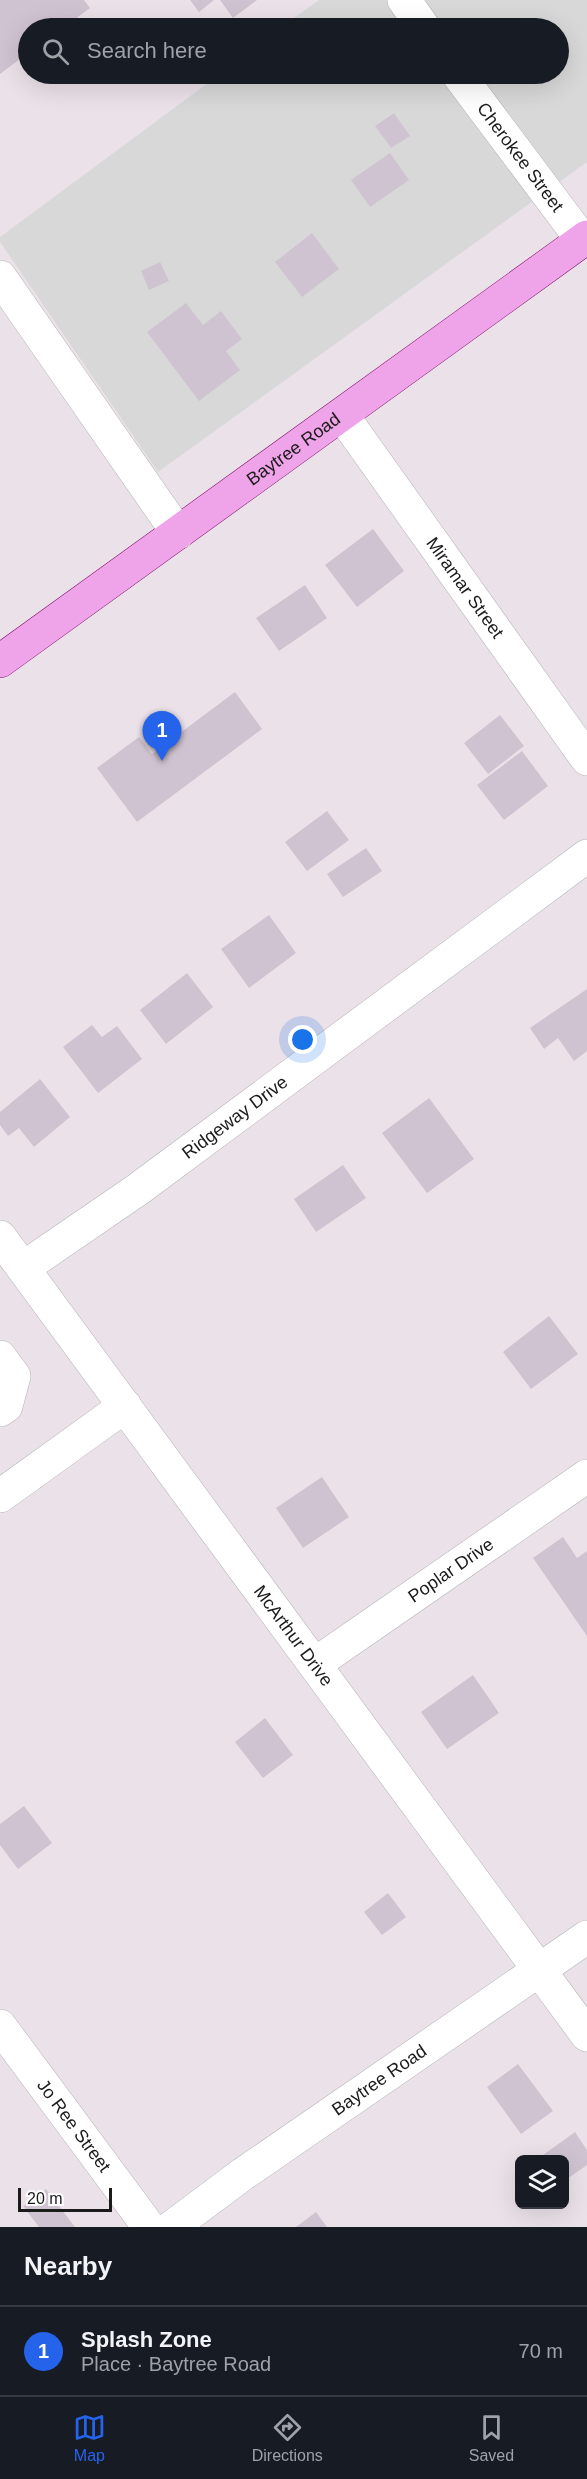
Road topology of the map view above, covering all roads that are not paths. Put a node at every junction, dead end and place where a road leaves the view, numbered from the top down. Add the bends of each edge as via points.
1 (404, 0) edge
2 (417, 18) edge
3 (466, 84) edge
4 (585, 239) edge
5 (0, 277) edge
6 (342, 415) junction
7 (178, 533) junction
8 (0, 661) edge
9 (587, 759) edge
10 (587, 856) edge
11 (0, 1237) edge
12 (23, 1268) junction
13 (0, 1357) edge
14 (125, 1406) junction
15 (0, 1410) edge
16 (587, 1476) edge
17 (0, 1496) edge
18 (315, 1664) junction
19 (587, 1937) edge
20 (540, 1971) junction
21 (0, 2026) edge
22 (587, 2035) edge
23 (149, 2227) edge
24 (172, 2227) edge

1 - 2 street
3 - 4 street, Cherokee Street
4 - 6 main road, Baytree Road
5 - 7 street
6 - 7 main road, Baytree Road
6 - 9 street, Miramar Street
7 - 8 main road, Baytree Road
10 - 12 street, Ridgeway Drive via 137,1190
11 - 12 street, McArthur Drive
12 - 14 street, McArthur Drive
13 - 15 street via 14,1376 6,1406
14 - 17 street
14 - 18 street, McArthur Drive
16 - 18 street, Poplar Drive
18 - 20 street, McArthur Drive
19 - 20 street, Baytree Road
20 - 22 street, McArthur Drive
20 - 24 street, Baytree Road
21 - 23 street, Jo Ree Street

